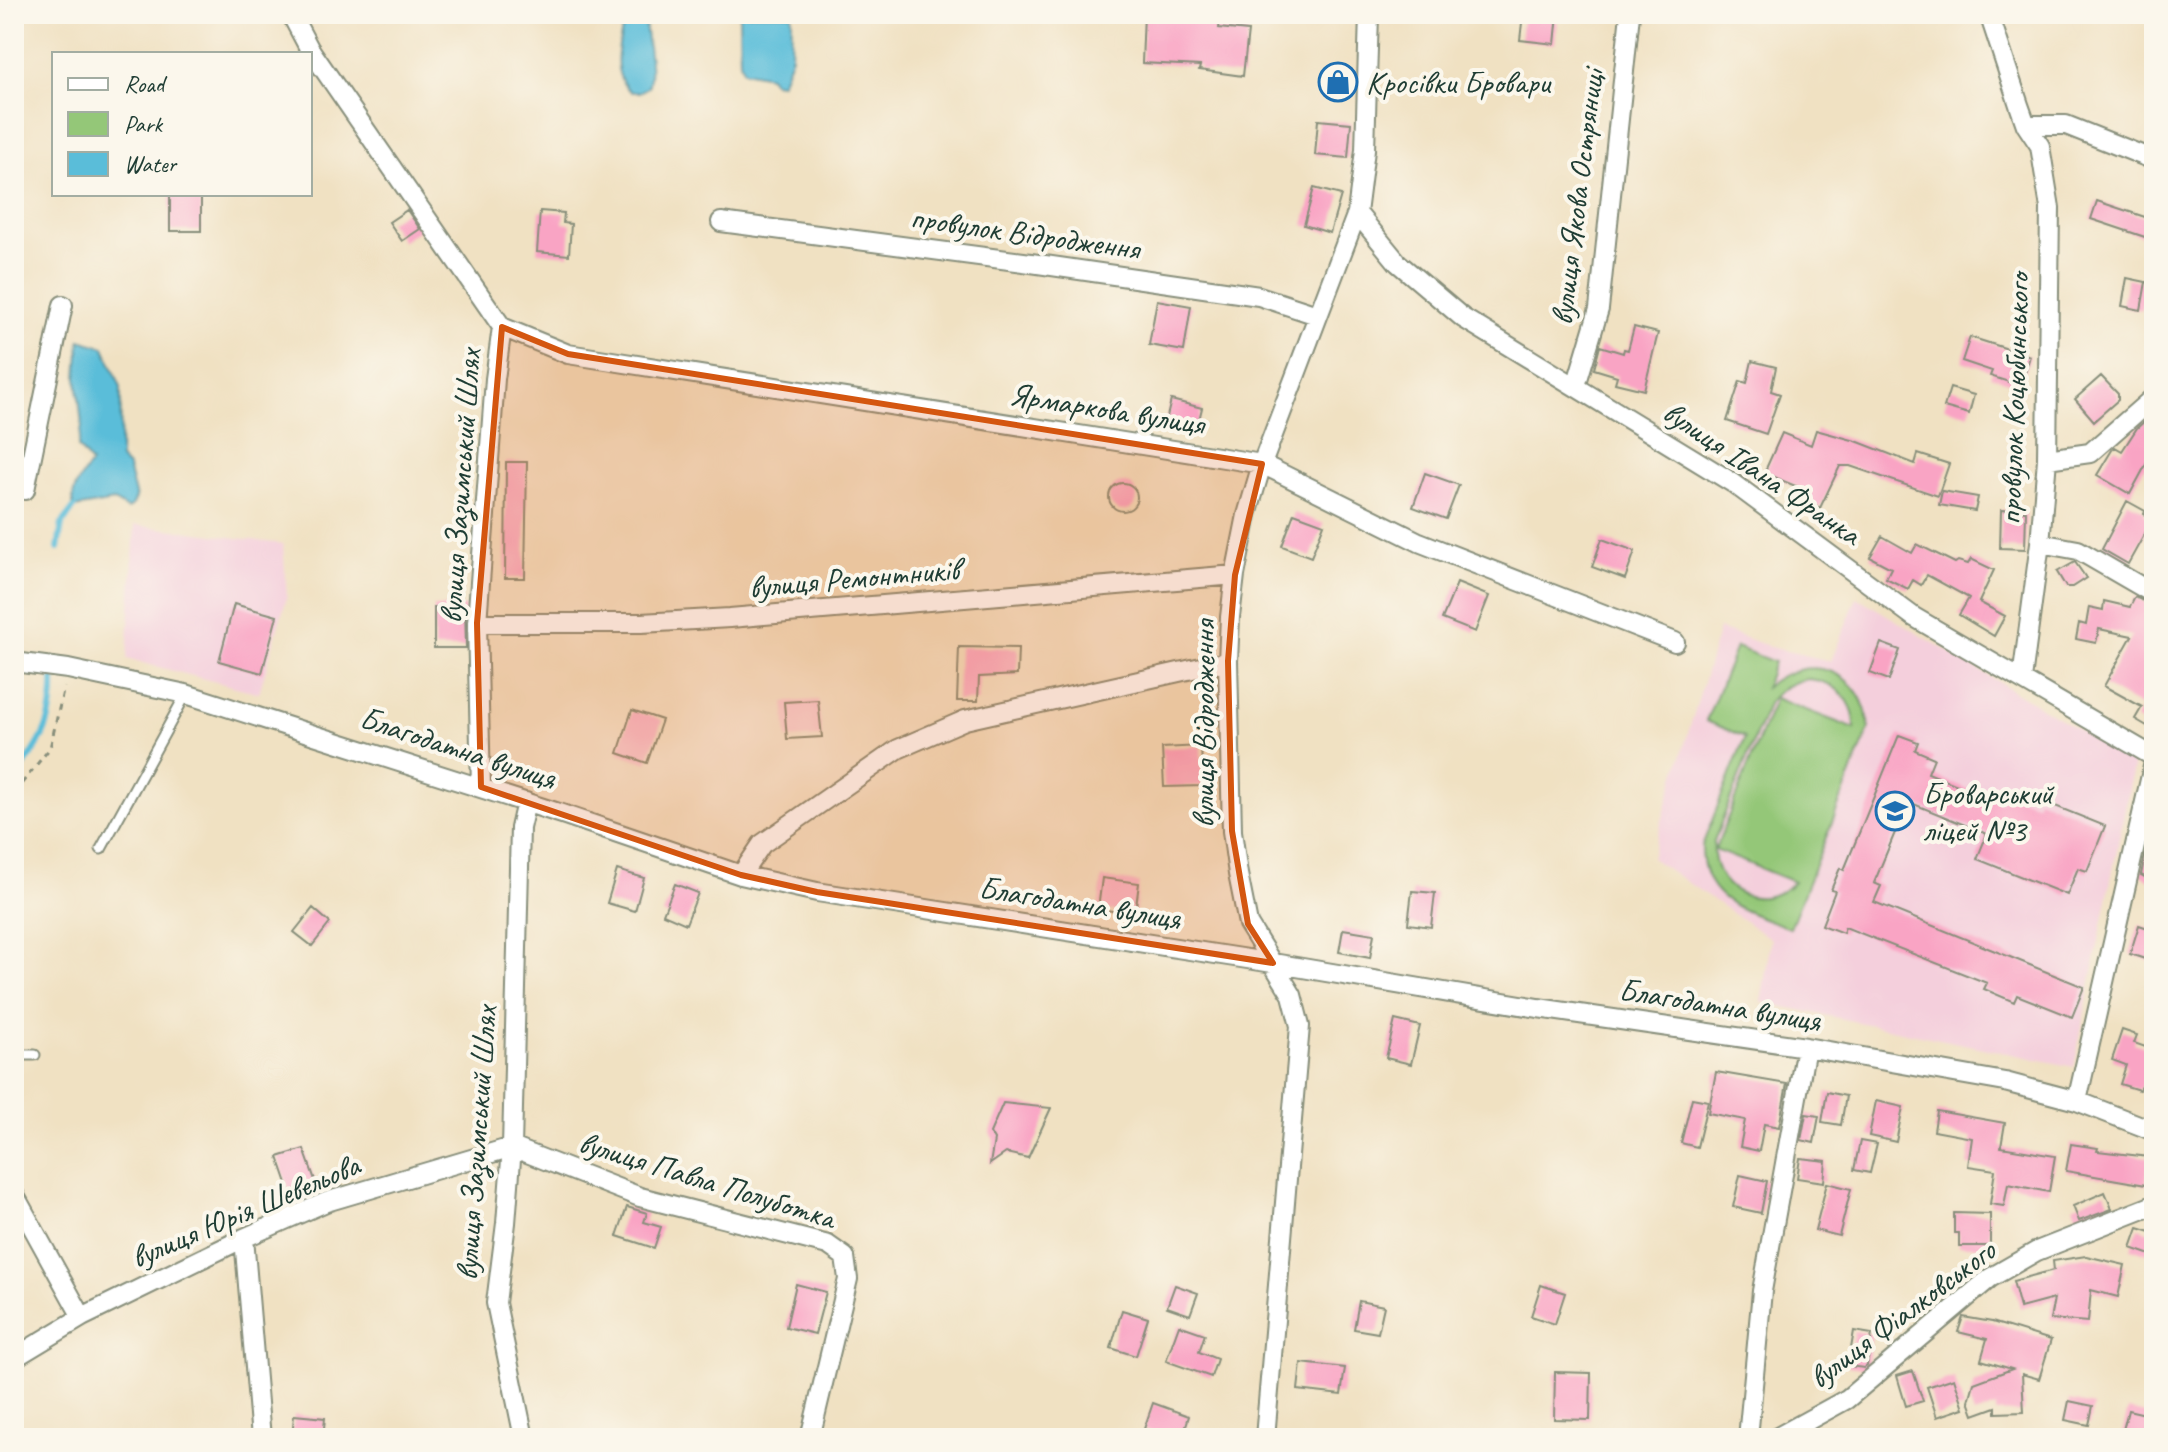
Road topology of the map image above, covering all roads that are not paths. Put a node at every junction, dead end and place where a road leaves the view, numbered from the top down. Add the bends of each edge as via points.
1 (291, 14) edge
2 (1369, 14) edge
3 (1630, 14) edge
4 (1989, 14) edge
5 (312, 52) edge
6 (312, 52) edge
7 (2026, 125) junction
8 (2154, 160) edge
9 (1357, 213) junction
10 (721, 222) dead end
11 (63, 305) dead end
12 (1317, 315) junction
13 (502, 327) junction
14 (1576, 386) junction
15 (2154, 397) edge
16 (2047, 459) junction
17 (1262, 464) junction
18 (14, 488) edge
19 (2040, 543) junction
20 (1235, 575) junction
21 (2154, 594) edge
22 (477, 623) junction
23 (1675, 642) dead end
24 (1228, 661) junction
25 (14, 662) edge
26 (2022, 679) junction
27 (186, 694) junction
28 (2154, 759) edge
29 (481, 787) junction
30 (526, 802) junction
31 (101, 849) dead end
32 (741, 875) junction
33 (1273, 963) junction
34 (1806, 1047) junction
35 (14, 1055) edge
36 (35, 1055) dead end
37 (2077, 1101) junction
38 (2154, 1131) edge
39 (512, 1147) junction
40 (14, 1194) edge
41 (2154, 1205) edge
42 (244, 1238) junction
43 (82, 1317) junction
44 (14, 1358) edge
45 (261, 1438) edge
46 (524, 1438) edge
47 (810, 1438) edge
48 (1265, 1438) edge
49 (1748, 1438) edge
50 (1776, 1438) edge

1 - 5 street, вулиця Зазимський Шлях
2 - 9 street, вулиця Відродження via 1365,150
3 - 14 street, вулиця Якова Остряниці via 1599,309
4 - 7 street, провулок Коцюбинського
6 - 13 street, вулиця Зазимський Шлях
7 - 8 street via 2066,125
7 - 16 street, провулок Коцюбинського via 2040,146 2050,208
9 - 12 street, вулиця Відродження
9 - 14 street, вулиця Івана Франка via 1398,263 1463,318
10 - 12 street, провулок Відродження via 1259,296
11 - 18 street via 25,490
12 - 17 street, вулиця Відродження
13 - 17 street, Ярмаркова вулиця via 568,354
13 - 22 street, вулиця Зазимський Шлях
14 - 26 street, вулиця Івана Франка via 1733,483 1914,617
15 - 16 street via 2090,453
16 - 19 street, провулок Коцюбинського
17 - 20 street, вулиця Відродження
17 - 23 street, Ярмаркова вулиця via 1419,542
19 - 21 street via 2078,550
19 - 26 street, провулок Коцюбинського
20 - 22 street, вулиця Ремонтників via 715,619
20 - 24 street, вулиця Відродження
22 - 29 street, вулиця Зазимський Шлях
24 - 32 street via 965,720 898,749 762,844
24 - 33 street, вулиця Відродження via 1238,874 1248,924
25 - 27 street, Благодатна вулиця
26 - 28 street, вулиця Івана Франка
27 - 29 street, Благодатна вулиця
27 - 31 lane
28 - 37 street
29 - 30 street, Благодатна вулиця
30 - 32 street, Благодатна вулиця
30 - 39 street, вулиця Зазимський Шлях via 520,828
32 - 33 street, Благодатна вулиця via 817,892
33 - 34 street, Благодатна вулиця
33 - 48 street, вулиця Відродження via 1292,995 1300,1026
34 - 37 street, Благодатна вулиця via 2005,1082
34 - 49 street, вулиця Фіалковського via 1762,1291
35 - 36 lane
37 - 38 street, Благодатна вулиця
39 - 42 street, вулиця Юрія Шевельова via 340,1197
39 - 46 street, вулиця Зазимський Шлях via 496,1303
39 - 47 street, вулиця Павла Полуботка via 640,1197 828,1245 845,1257 848,1279
40 - 43 street
41 - 50 street, вулиця Фіалковського via 2037,1251 1990,1278 1847,1399
42 - 43 street, вулиця Юрія Шевельова
42 - 45 street
43 - 44 street, вулиця Юрія Шевельова

